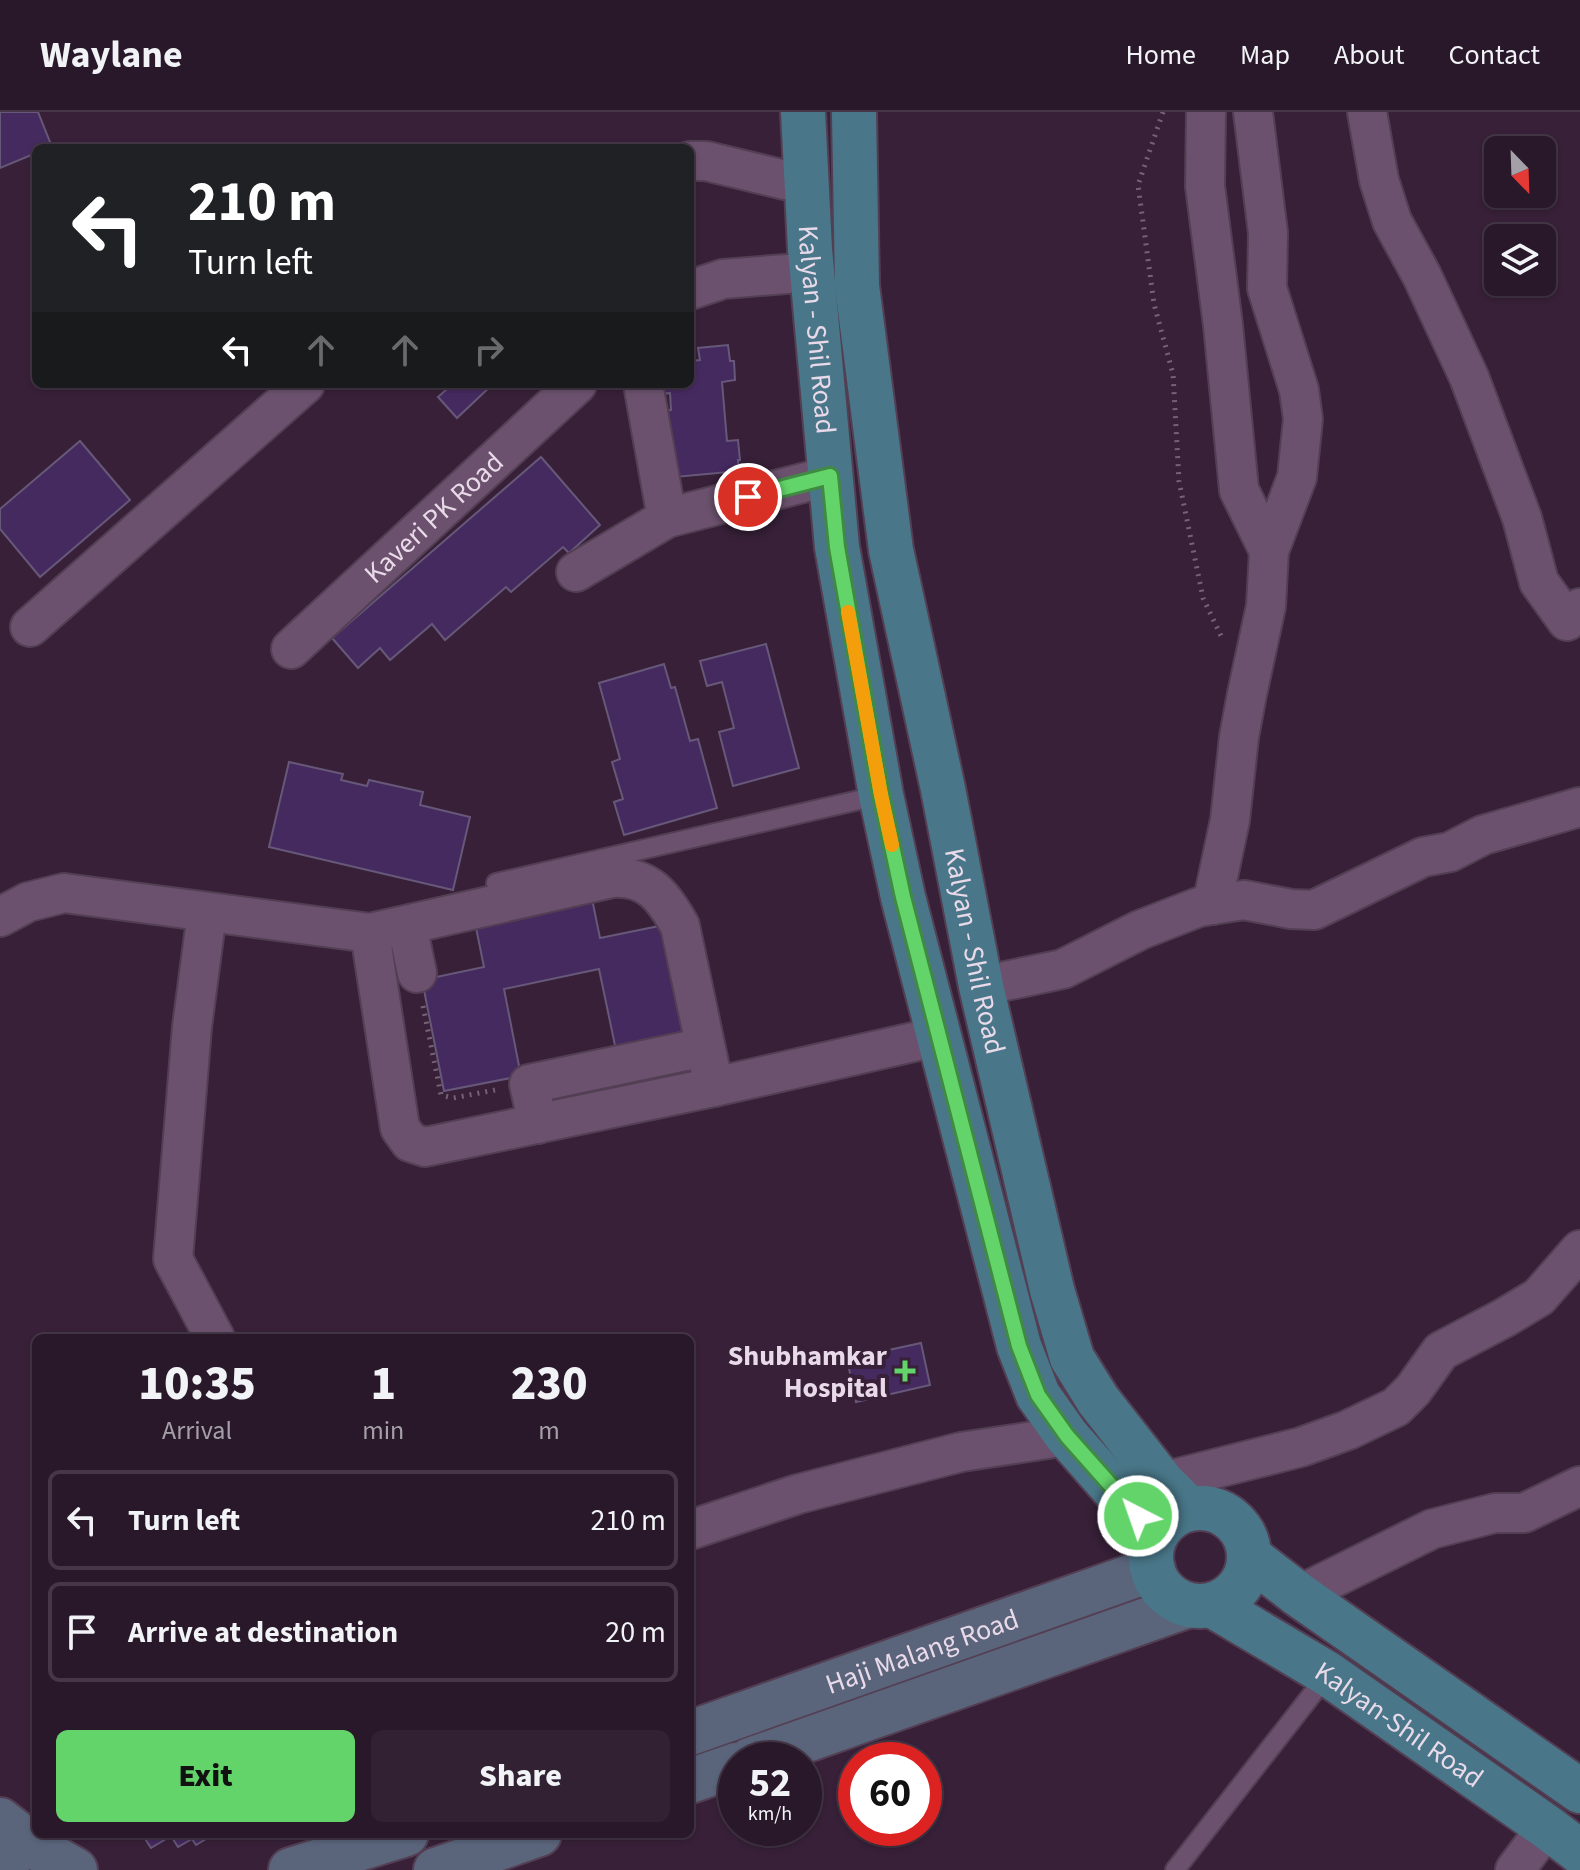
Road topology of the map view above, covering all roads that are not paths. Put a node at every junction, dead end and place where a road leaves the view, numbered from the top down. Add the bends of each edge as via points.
1 (803, 112) edge
2 (854, 112) edge
3 (1206, 112) edge
4 (1253, 112) edge
5 (1367, 112) edge
6 (694, 161) edge
7 (806, 173) junction
8 (812, 272) junction
9 (694, 289) edge
10 (300, 388) edge
11 (573, 388) edge
12 (644, 388) edge
13 (830, 476) junction
14 (667, 518) junction
15 (1269, 551) junction
16 (576, 572) dead end
17 (1580, 608) edge
18 (30, 627) dead end
19 (291, 649) dead end
20 (881, 795) junction
21 (1580, 807) edge
22 (496, 883) dead end
23 (1212, 905) junction
24 (2, 912) edge
25 (207, 913) junction
26 (407, 925) junction
27 (370, 933) junction
28 (417, 973) road end
29 (981, 986) junction
30 (940, 1036) junction
31 (705, 1047) junction
32 (618, 1065) junction
33 (714, 1087) junction
34 (628, 1105) junction
35 (538, 1124) junction
36 (1580, 1250) edge
37 (213, 1334) edge
38 (1067, 1436) junction
39 (1580, 1486) edge
40 (1175, 1495) junction
41 (694, 1529) edge
42 (1154, 1552) junction
43 (1250, 1557) junction
44 (1299, 1595) junction
45 (1061, 1601) junction
46 (1200, 1605) junction
47 (1076, 1646) junction
48 (1328, 1674) junction
49 (694, 1732) edge
50 (801, 1742) edge
51 (718, 1771) edge
52 (694, 1780) edge
53 (1580, 1791) edge
54 (0, 1820) edge
55 (394, 1838) edge
56 (528, 1838) edge
57 (1564, 1839) edge
58 (0, 1865) edge
59 (302, 1868) edge
60 (7, 1870) edge
61 (75, 1870) edge
62 (436, 1870) edge
63 (1175, 1870) edge
64 (1515, 1870) edge

1 - 7 main road, Kalyan - Shil Road
2 - 29 main road, Kalyan - Shil Road via 857,286 891,550
3 - 15 street via 1205,186 1239,490
4 - 15 street via 1268,233 1267,288 1303,419 1297,477
5 - 17 street via 1392,221 1469,377 1522,518 1539,582 1567,621
6 - 7 street via 785,180
7 - 8 main road, Kalyan - Shil Road
8 - 9 street via 723,279
8 - 13 main road, Kalyan - Shil Road
10 - 18 street
11 - 19 street, Kaveri PK Road
12 - 14 street
13 - 14 street
13 - 20 main road, Kalyan - Shil Road via 837,547
14 - 16 street
15 - 23 street via 1266,606
20 - 22 lane
20 - 30 main road, Kalyan - Shil Road
21 - 23 street via 1423,857 1314,910 1244,900
23 - 29 street via 1140,930 1063,969
24 - 25 street via 64,893
25 - 27 street
25 - 37 street via 173,1259
26 - 27 street
26 - 28 street
26 - 31 street via 612,878 642,881 654,889 680,926
27 - 35 street via 400,1128 410,1142 425,1147
29 - 40 main road, Kalyan - Shil Road via 1072,1358 1098,1400
30 - 33 street
30 - 38 main road, Kalyan - Shil Road via 1019,1346 1038,1395
31 - 32 street
31 - 33 street
32 - 34 street
32 - 35 street via 529,1084
33 - 34 street
34 - 35 street
36 - 40 street via 1539,1297 1441,1351 1396,1407
38 - 41 street via 961,1452 798,1494
38 - 42 main road, Kalyan - Shil Road
39 - 44 street via 1524,1513 1495,1513 1432,1529
40 - 42 main road
40 - 43 main road via 1231,1518 1245,1535
42 - 45 main road, Haji Malang Road
42 - 46 main road via 1156,1579 1169,1596
43 - 44 main road, Kalyan-Shil Road
43 - 46 main road via 1245,1578 1232,1596
44 - 53 main road, Kalyan-Shil Road
45 - 47 main road
45 - 49 main road, Haji Malang Road
46 - 47 main road, Haji Malang Road
46 - 48 main road, Kalyan-Shil Road
47 - 50 main road, Haji Malang Road
48 - 57 main road, Kalyan-Shil Road
48 - 63 lane
51 - 52 main road
54 - 61 main road
55 - 59 main road
56 - 62 main road
57 - 64 street
58 - 60 main road

